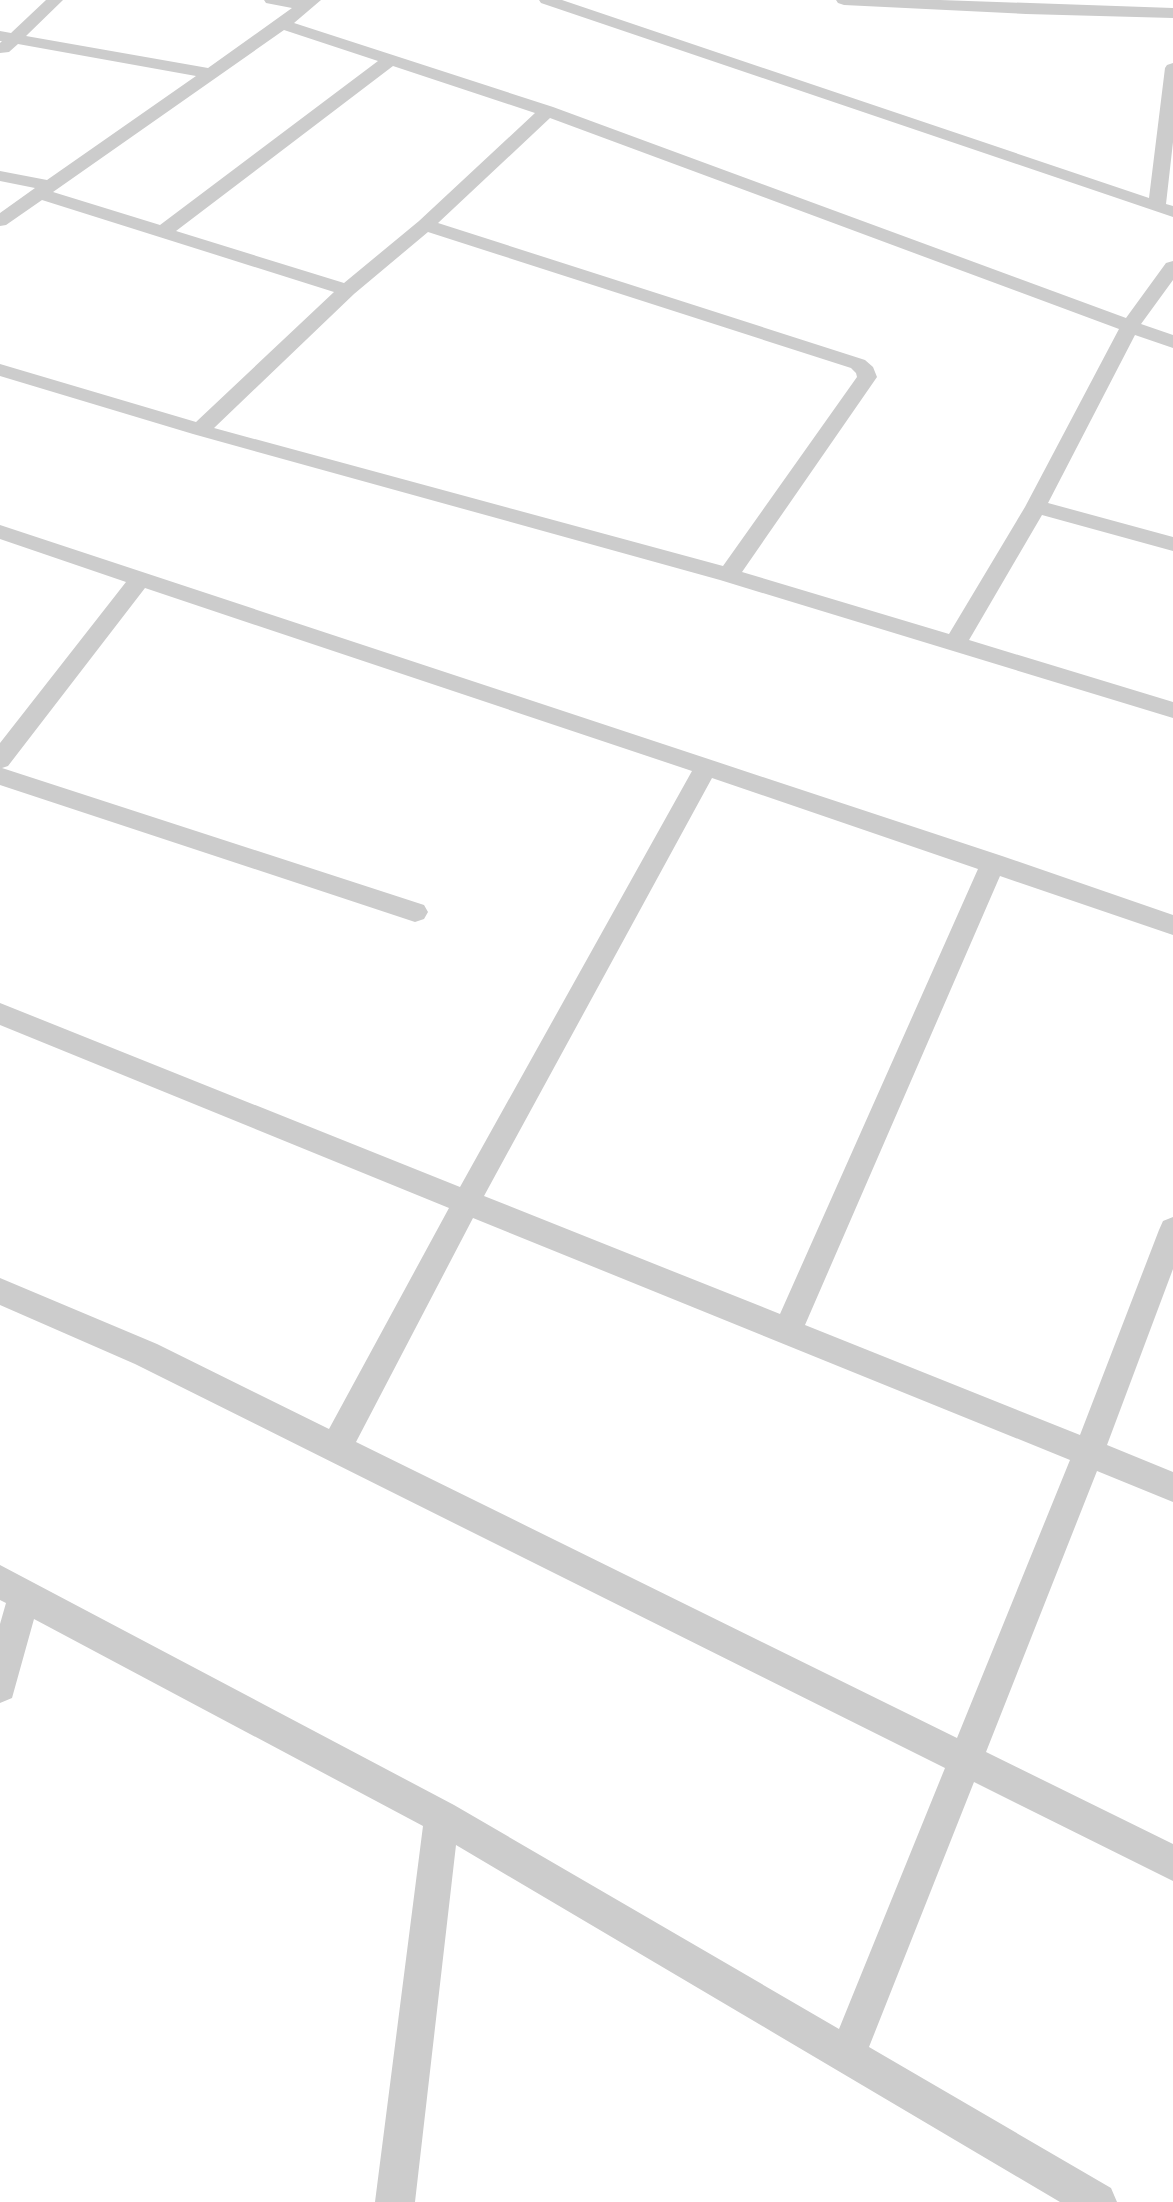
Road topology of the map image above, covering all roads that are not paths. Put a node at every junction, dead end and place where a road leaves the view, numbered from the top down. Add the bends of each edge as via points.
1 (55, 0) edge
2 (272, 0) edge
3 (547, 0) edge
4 (845, 0) edge
5 (309, 3) edge
6 (1173, 13) edge
7 (282, 24) junction
8 (7, 38) edge
9 (0, 52) edge
10 (392, 59) junction
11 (1173, 68) edge
12 (212, 74) junction
13 (547, 111) junction
14 (0, 176) edge
15 (46, 190) junction
16 (1165, 209) edge
17 (0, 221) edge
18 (426, 225) junction
19 (163, 232) junction
20 (1173, 267) edge
21 (347, 290) junction
22 (1130, 326) junction
23 (1173, 342) edge
24 (0, 370) edge
25 (200, 430) junction
26 (1036, 507) junction
27 (0, 532) edge
28 (1173, 544) edge
29 (728, 575) junction
30 (139, 580) junction
31 (955, 644) junction
32 (1173, 710) edge
33 (0, 760) edge
34 (706, 767) junction
35 (0, 776) edge
36 (993, 863) junction
37 (416, 912) dead end
38 (1173, 925) edge
39 (0, 1014) edge
40 (467, 1201) junction
41 (1173, 1230) edge
42 (0, 1291) edge
43 (787, 1332) junction
44 (336, 1448) junction
45 (1089, 1452) junction
46 (1173, 1487) edge
47 (12, 1588) edge
48 (0, 1686) edge
49 (966, 1760) junction
50 (442, 1817) junction
51 (1173, 1863) edge
52 (847, 2055) junction
53 (1085, 2199) edge
54 (395, 2202) edge

1 - 8 street
2 - 5 street
3 - 16 street
4 - 6 street
5 - 7 street
7 - 10 street
7 - 12 street
8 - 9 street
8 - 12 street
10 - 13 street
10 - 19 street
11 - 16 street
12 - 15 street
13 - 18 street
13 - 22 street
14 - 15 street
15 - 17 street
15 - 19 street
18 - 21 street
18 - 29 street via 858,364 866,371 867,377
19 - 21 street
20 - 22 street
21 - 25 street
22 - 23 street
22 - 26 street
24 - 25 street
25 - 29 street
26 - 28 street
26 - 31 street
27 - 30 street
29 - 31 street
30 - 33 street
30 - 34 street
31 - 32 street
34 - 36 street
34 - 40 street
35 - 37 street
36 - 38 street
36 - 43 street
39 - 40 street
40 - 43 street
40 - 44 street
41 - 45 street
42 - 44 street via 146,1354
43 - 45 street
44 - 49 street
45 - 46 street
45 - 49 street
47 - 48 street
47 - 50 street
49 - 51 street
49 - 52 street
50 - 52 street
50 - 54 street
52 - 53 street

